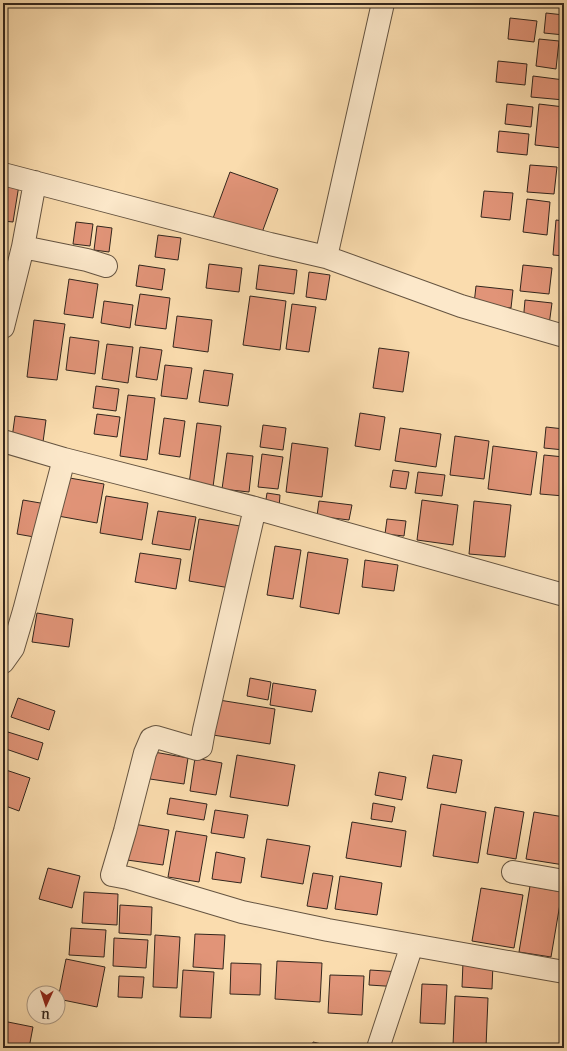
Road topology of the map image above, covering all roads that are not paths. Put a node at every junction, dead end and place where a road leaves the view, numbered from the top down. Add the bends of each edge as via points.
1 (383, 3) edge
2 (3, 174) edge
3 (35, 182) junction
4 (22, 247) junction
5 (326, 258) junction
6 (106, 266) dead end
7 (3, 327) edge
8 (564, 336) edge
9 (3, 441) edge
10 (64, 459) junction
11 (254, 508) junction
12 (564, 595) edge
13 (3, 662) edge
14 (513, 872) dead end
15 (564, 881) edge
16 (412, 945) junction
17 (564, 972) edge
18 (378, 1048) edge

1 - 5 street
2 - 3 street
3 - 4 street
3 - 5 street
4 - 6 street
4 - 7 street
5 - 8 street via 461,306
9 - 10 street
10 - 11 street
10 - 13 street via 24,612 13,648
11 - 12 street
11 - 16 street via 200,747 197,749 156,737 151,739 112,874 242,912
14 - 15 street
16 - 17 street
16 - 18 street

